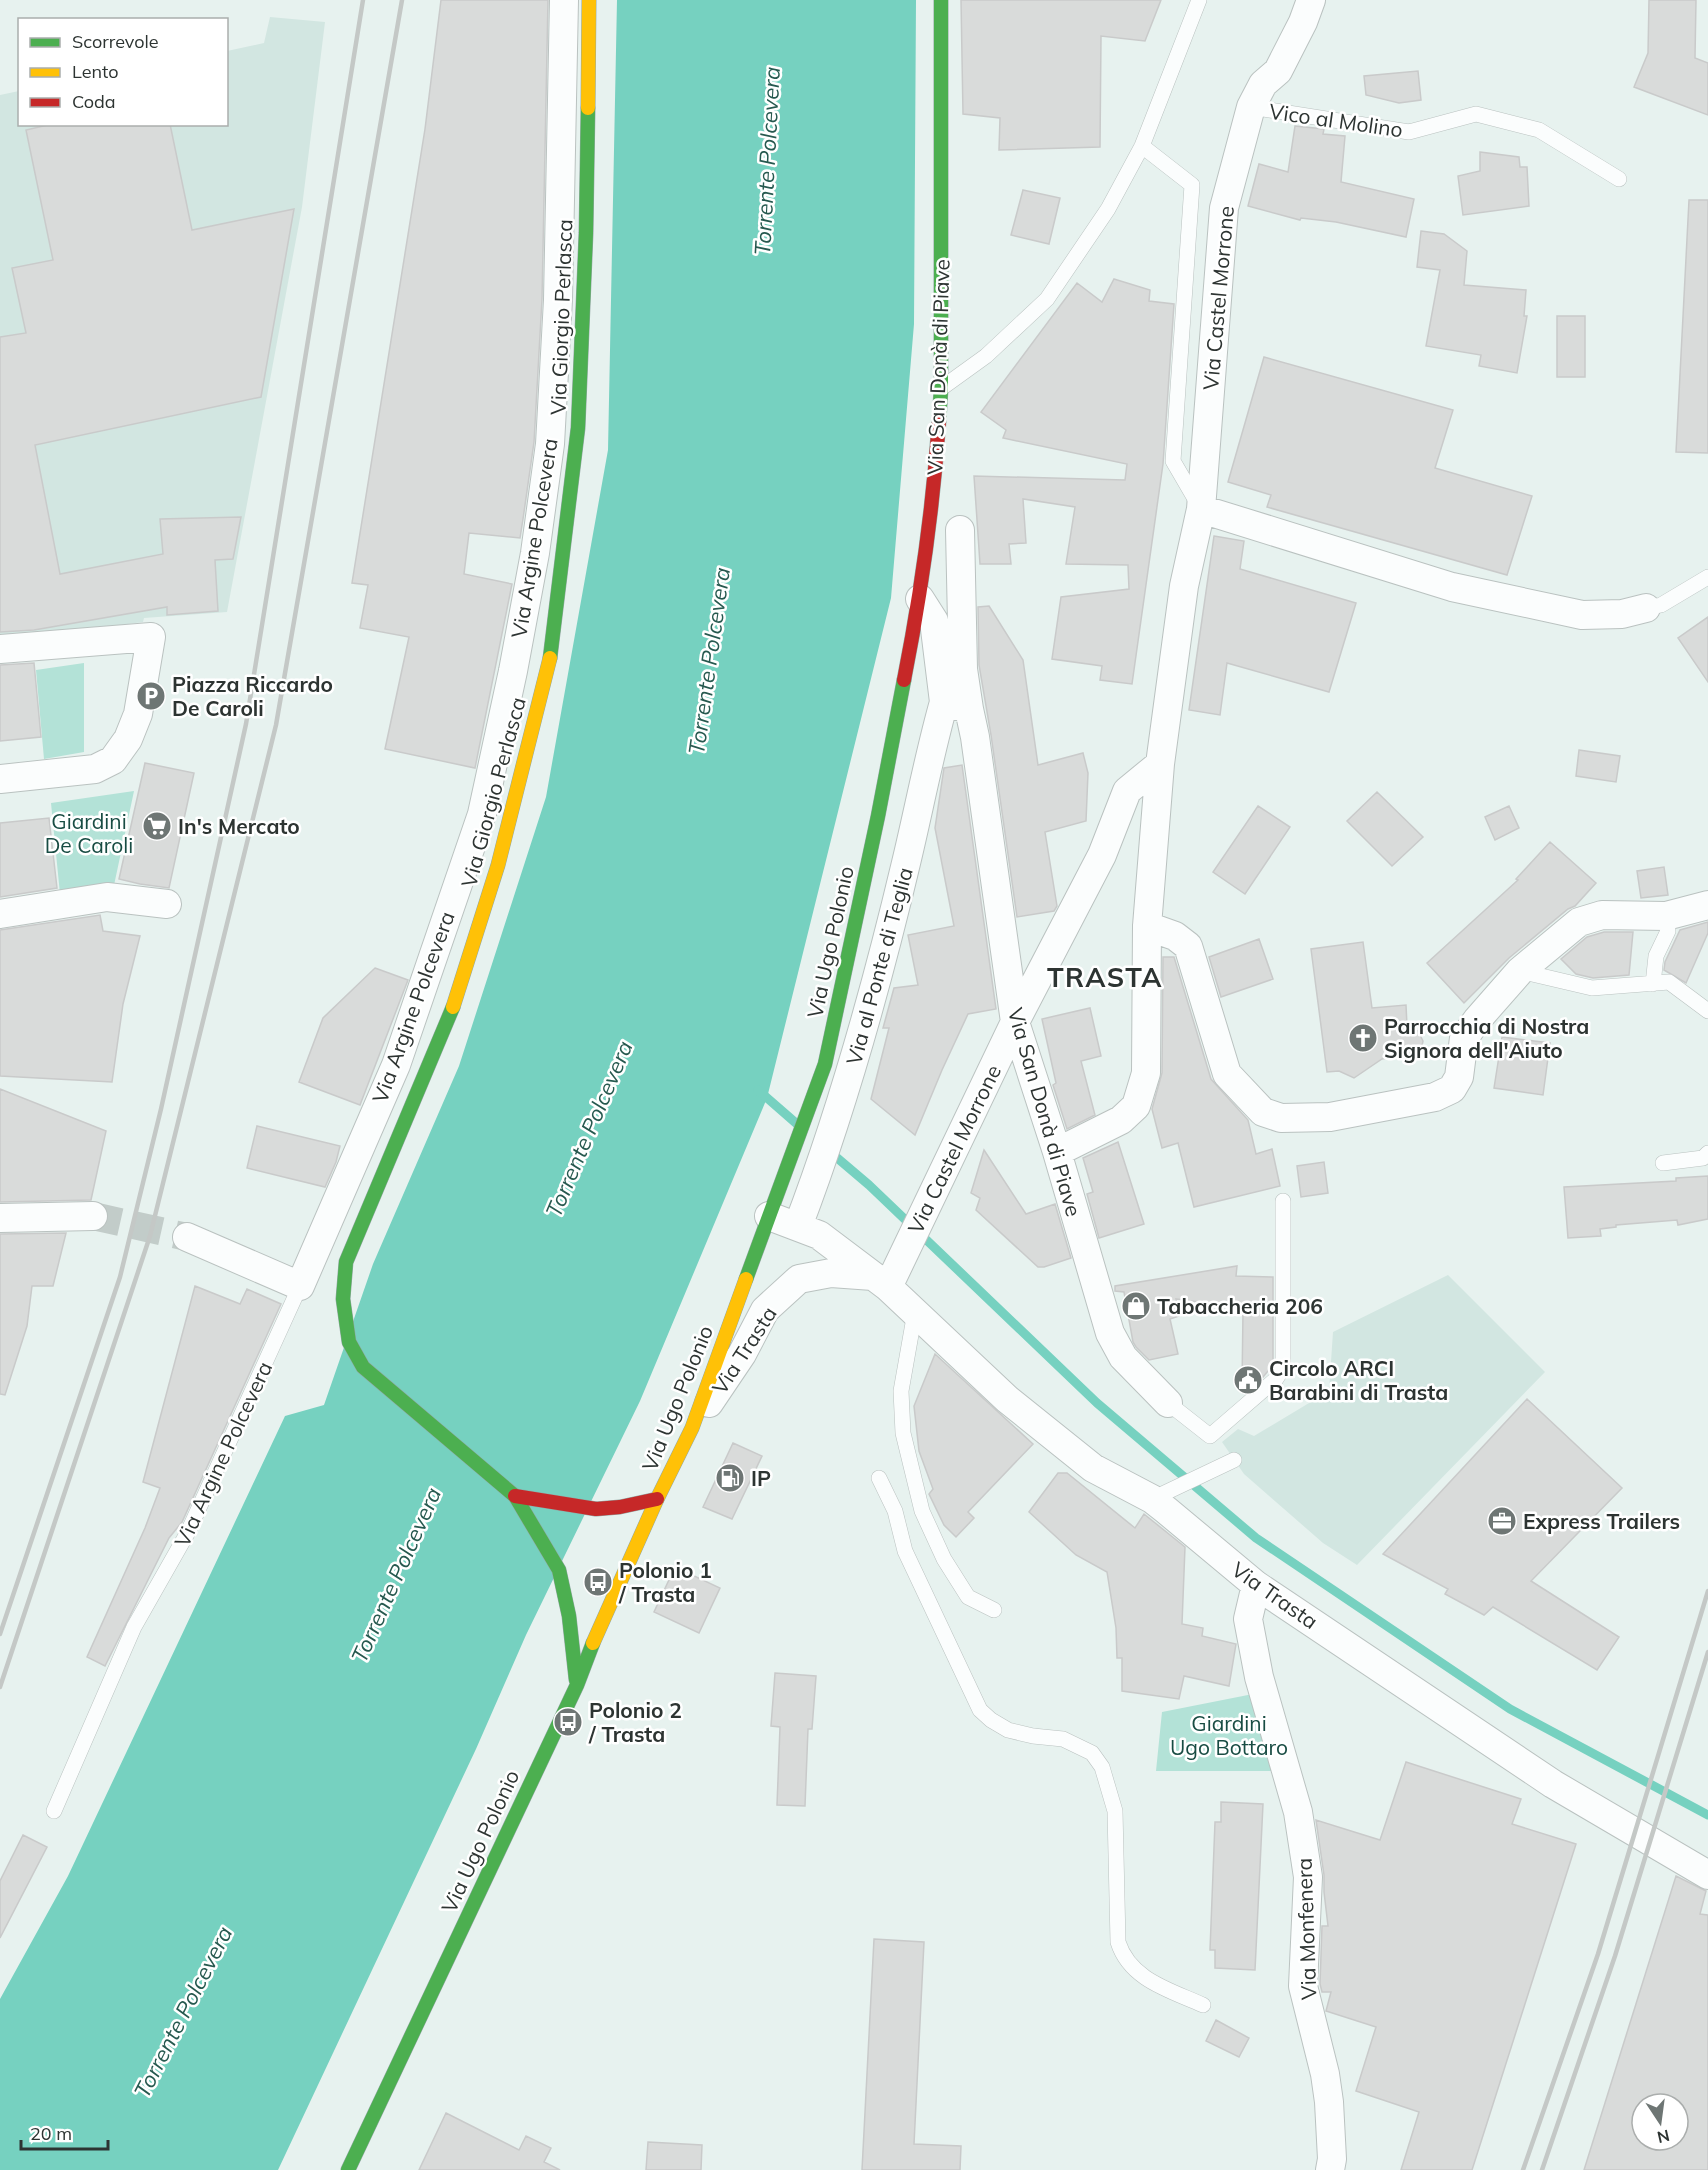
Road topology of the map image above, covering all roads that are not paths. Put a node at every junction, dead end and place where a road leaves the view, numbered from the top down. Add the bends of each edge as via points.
1 (564, 0) edge
2 (589, 0) edge
3 (941, 0) edge
4 (1199, 0) edge
5 (1311, 0) edge
6 (1251, 108) junction
7 (1142, 146) junction
8 (1619, 179) dead end
9 (941, 389) junction
10 (1201, 509) junction
11 (960, 530) dead end
12 (1708, 577) edge
13 (920, 599) junction
14 (1646, 608) joint
15 (0, 649) edge
16 (957, 705) junction
17 (1160, 764) junction
18 (0, 779) edge
19 (167, 904) dead end
20 (1708, 905) edge
21 (0, 914) edge
22 (1666, 916) junction
23 (1147, 926) junction
24 (1520, 971) junction
25 (1653, 984) junction
26 (1708, 1011) edge
27 (1016, 1022) junction
28 (1057, 1152) junction
29 (1708, 1153) edge
30 (1663, 1163) dead end
31 (1283, 1201) dead end
32 (774, 1205) junction
33 (802, 1213) junction
34 (93, 1216) tunnel mouth
35 (0, 1218) edge
36 (187, 1237) tunnel mouth
37 (886, 1278) junction
38 (300, 1286) junction
39 (915, 1312) junction
40 (1168, 1403) joint
41 (692, 1428) junction
42 (1234, 1460) dead end
43 (879, 1478) dead end
44 (515, 1496) junction
45 (1159, 1496) junction
46 (657, 1499) junction
47 (1256, 1585) junction
48 (994, 1610) dead end
49 (577, 1685) junction
50 (54, 1811) dead end
51 (1708, 1875) edge
52 (1203, 2005) dead end
53 (348, 2170) edge
54 (1330, 2170) edge

1 - 38 street, Via Argine Polcevera via 558,300 550,444 513,671 482,814 396,1065
2 - 44 main road, Via Giorgio Perlasca via 578,428 552,650 498,865 453,1007 346,1262 343,1299 349,1342 363,1367
3 - 9 main road, Via San Donà di Piave
4 - 7 lane
5 - 6 street, Via Castel Morrone via 1278,71 1263,84
6 - 8 lane, Vico al Molino via 1409,132 1476,114 1539,130
6 - 10 street, Via Castel Morrone via 1224,208
7 - 9 lane via 1108,209 1047,299 986,356
7 - 10 lane via 1192,184 1173,461
9 - 13 main road, Via San Donà di Piave
10 - 14 street via 1452,587 1582,615 1622,614
10 - 17 street, Via Castel Morrone via 1184,586
11 - 16 street, Via San Donà di Piave via 963,669
12 - 14 lane via 1661,605
13 - 16 street, Via San Donà di Piave via 934,621
13 - 32 main road, Via Ugo Polonio via 825,1064
15 - 18 street via 151,638 138,714 128,739 113,759 95,769
16 - 27 street, Via San Donà di Piave via 976,749
16 - 33 street, Via al Ponte di Teglia via 933,743 855,1059
17 - 23 street, Via Castel Morrone
17 - 27 street, Via Castel Morrone via 1127,791 1102,855
19 - 21 street via 107,897
20 - 22 street
22 - 24 street via 1602,915 1580,922
22 - 25 lane via 1668,931 1656,956
23 - 24 street via 1175,936 1188,946 1227,1074 1263,1112 1281,1118 1330,1117 1435,1097 1452,1089 1459,1077 1464,1038
23 - 28 street, Via Castel Morrone via 1146,1073 1136,1106 1121,1120
24 - 25 lane via 1592,988
25 - 26 lane via 1669,982
27 - 28 street, Via San Donà di Piave
27 - 37 street, Via Castel Morrone
28 - 40 street, Via San Donà di Piave via 1110,1333 1123,1357
29 - 30 lane via 1703,1158
31 - 40 lane, Via San Donà di Piave via 1283,1368 1276,1379 1210,1436
32 - 33 street, Via Trasta
32 - 41 main road, Via Ugo Polonio
33 - 37 street, Via Trasta via 819,1235
34 - 35 street
36 - 38 street
37 - 39 street, Via Trasta
37 - 41 street, Via Trasta via 831,1273 800,1279 765,1310 742,1354
38 - 50 lane, Via Argine Polcevera via 188,1532 134,1627
39 - 45 street, Via Trasta via 1007,1399 1093,1468
39 - 48 lane via 900,1391 903,1433 922,1510 944,1559 968,1597
41 - 46 main road, Via Ugo Polonio
42 - 45 lane
43 - 52 lane via 895,1511 904,1551 980,1710 1008,1730 1063,1739 1092,1753 1102,1767 1115,1811 1118,1942 1122,1955 1131,1967 1156,1984
44 - 46 main road via 596,1509
44 - 49 main road, Via Giorgio Perlasca via 559,1570 570,1616
45 - 47 street, Via Trasta
46 - 49 main road, Via Ugo Polonio
47 - 51 street, Via Trasta via 1553,1784
47 - 54 street, Via Monfenera via 1248,1619 1259,1677 1298,1812 1308,1877 1304,1986 1329,2102
49 - 53 main road, Via Ugo Polonio

